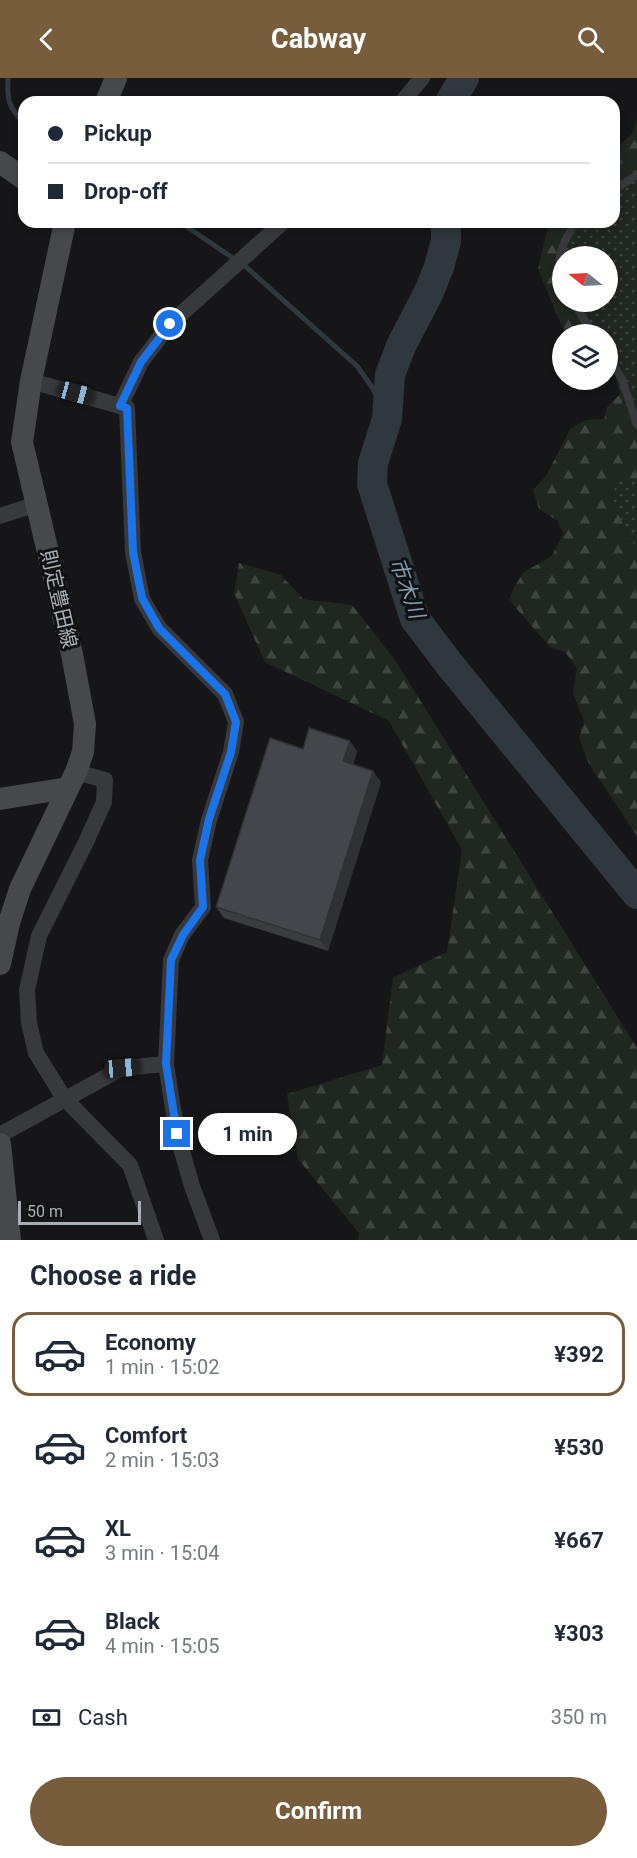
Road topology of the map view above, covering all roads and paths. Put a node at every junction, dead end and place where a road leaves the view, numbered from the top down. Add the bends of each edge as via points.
1 (116, 78) edge
2 (422, 78) edge
3 (108, 96) edge
4 (407, 96) edge
5 (0, 162) edge
6 (18, 175) edge
7 (637, 175) edge
8 (620, 186) edge
9 (62, 228) edge
10 (276, 228) edge
11 (573, 228) edge
12 (563, 246) edge
13 (618, 374) edge
14 (31, 381) junction
15 (120, 406) junction
16 (637, 424) edge
17 (37, 504) junction
18 (0, 516) edge
19 (72, 780) junction
20 (0, 800) edge
21 (0, 964) edge
22 (166, 1064) junction
23 (64, 1098) junction
24 (0, 1135) edge
25 (0, 1144) edge
26 (10, 1240) edge
27 (156, 1240) edge
28 (212, 1240) edge

1 - 3 main road
2 - 4 street
5 - 6 main road
7 - 8 lane
9 - 14 main road, 則定豊田線
10 - 15 street via 170,324 141,362
11 - 12 lane
13 - 16 lane
14 - 15 street
14 - 17 main road, 則定豊田線 via 22,442
15 - 22 street via 127,408 133,552 142,598 159,628 225,694 236,722 200,860 203,907 171,960
17 - 18 street
17 - 19 main road, 則定豊田線 via 85,724 83,753
19 - 20 main road
19 - 21 main road, 則定豊田線 via 20,889
19 - 23 street via 105,780 104,802 39,936 27,990 36,1053
22 - 23 street via 122,1068
22 - 28 street via 177,1134
23 - 24 street
23 - 27 street via 130,1165
25 - 26 main road

